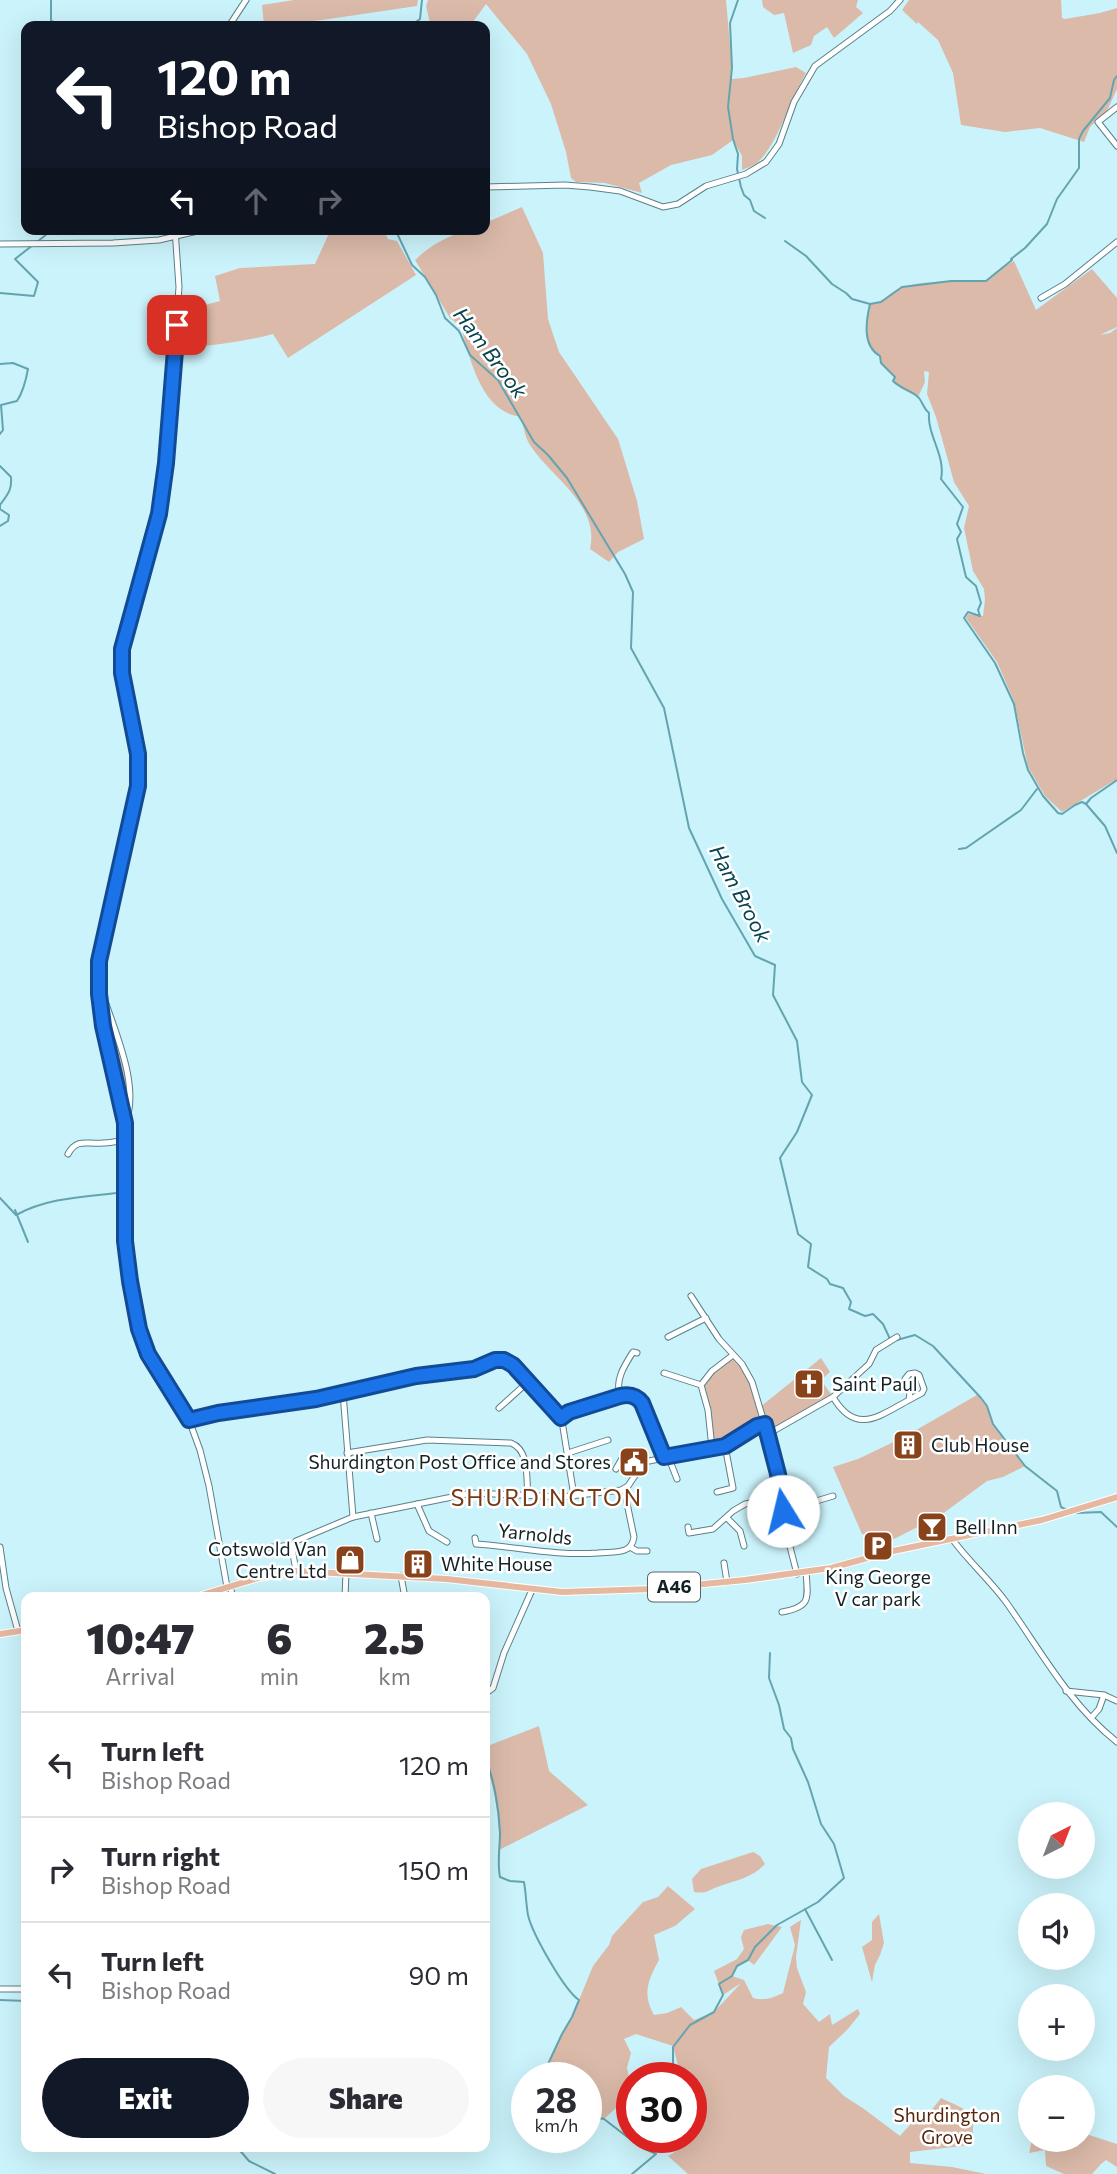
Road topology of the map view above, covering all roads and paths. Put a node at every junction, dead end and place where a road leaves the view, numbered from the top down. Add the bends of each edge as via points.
1 (246, 0) edge
2 (900, 0) edge
3 (232, 21) edge
4 (1117, 107) edge
5 (1117, 146) edge
6 (490, 187) edge
7 (171, 235) edge
8 (176, 235) edge
9 (1117, 242) edge
10 (0, 244) edge
11 (1041, 298) dead end
12 (99, 994) junction
13 (125, 1123) junction
14 (125, 1141) junction
15 (68, 1154) dead end
16 (691, 1296) dead end
17 (706, 1318) junction
18 (668, 1337) dead end
19 (897, 1338) dead end
20 (633, 1351) dead end
21 (733, 1355) junction
22 (664, 1373) dead end
23 (528, 1381) junction
24 (701, 1385) junction
25 (343, 1393) junction
26 (620, 1396) junction
27 (833, 1397) junction
28 (909, 1400) junction
29 (499, 1408) dead end
30 (561, 1418) junction
31 (189, 1420) junction
32 (765, 1424) junction
33 (768, 1434) junction
34 (608, 1440) dead end
35 (725, 1446) junction
36 (712, 1448) junction
37 (347, 1453) junction
38 (568, 1453) junction
39 (666, 1456) junction
40 (644, 1462) junction
41 (616, 1469) dead end
42 (677, 1479) dead end
43 (624, 1489) junction
44 (717, 1492) dead end
45 (528, 1496) junction
46 (574, 1496) junction
47 (833, 1496) dead end
48 (1117, 1497) edge
49 (781, 1498) junction
50 (417, 1504) junction
51 (783, 1511) junction
52 (371, 1513) junction
53 (353, 1517) junction
54 (727, 1518) junction
55 (377, 1539) dead end
56 (953, 1540) junction
57 (691, 1541) dead end
58 (447, 1542) dead end
59 (476, 1544) dead end
60 (293, 1545) junction
61 (744, 1546) dead end
62 (0, 1547) edge
63 (631, 1547) junction
64 (244, 1550) dead end
65 (647, 1551) dead end
66 (724, 1563) dead end
67 (296, 1571) junction
68 (806, 1572) junction
69 (346, 1573) junction
70 (797, 1574) junction
71 (401, 1576) junction
72 (727, 1582) junction
73 (228, 1587) junction
74 (532, 1590) junction
75 (212, 1592) edge
76 (230, 1592) edge
77 (345, 1592) edge
78 (404, 1592) edge
79 (782, 1612) dead end
80 (18, 1631) junction
81 (21, 1631) edge
82 (0, 1634) edge
83 (490, 1690) edge
84 (1066, 1690) junction
85 (1104, 1695) junction
86 (1117, 1701) edge
87 (1091, 1718) junction
88 (1117, 1742) edge
89 (0, 1989) edge
90 (21, 1989) edge

1 - 3 street
2 - 6 street via 815,66 794,102 775,152 757,169 706,186 668,207 620,191 590,187
4 - 5 street via 1098,122
7 - 10 street via 113,243
8 - 12 street via 178,310 164,476 159,514 122,649 122,673 138,754 138,786 99,961
9 - 11 street
12 - 13 street
12 - 13 street via 127,1072 130,1112
13 - 14 street
14 - 15 street via 81,1142
14 - 31 street via 126,1251 139,1329 148,1354
16 - 17 street
17 - 18 street
17 - 21 street
19 - 27 street via 876,1350 869,1364
20 - 26 street via 621,1372
21 - 24 street
21 - 32 street via 752,1382
22 - 24 street
23 - 25 street via 508,1361 495,1360 474,1369 416,1376
23 - 29 street
23 - 30 street
24 - 36 street
25 - 31 street
25 - 37 street
26 - 30 street
26 - 39 street via 631,1395 640,1401
27 - 28 street via 844,1413 865,1420
27 - 33 street
28 - 28 street via 905,1380 915,1373 925,1389
30 - 38 street
31 - 73 street via 209,1486
32 - 33 street
32 - 35 street
33 - 49 street
34 - 38 street
35 - 36 street
35 - 44 street via 733,1489
36 - 39 street
37 - 45 street via 427,1440 517,1445 524,1454
37 - 53 street
38 - 46 street
39 - 40 street
39 - 42 street
40 - 41 street via 624,1455
40 - 43 street
43 - 46 street
43 - 63 street via 634,1535
45 - 46 street
45 - 50 street via 478,1492
47 - 51 street
48 - 56 main road, A46
49 - 51 street
49 - 54 street via 745,1504
50 - 52 street
50 - 58 street via 429,1531
51 - 70 street
52 - 53 street
52 - 55 street
53 - 60 street
54 - 57 street via 713,1529 689,1530
54 - 61 street via 740,1531
56 - 68 main road, A46
56 - 84 street via 1004,1600
59 - 63 street, Yarnolds via 573,1555
60 - 64 street
60 - 67 street
62 - 80 street
63 - 65 street, Yarnolds
66 - 72 street
67 - 69 main road, A46
67 - 73 main road, A46
68 - 70 main road, A46
68 - 79 street via 806,1602
69 - 71 main road, A46
69 - 77 street
70 - 72 main road, A46
71 - 74 main road, A46
71 - 78 street
72 - 74 main road, A46 via 586,1592
73 - 75 main road, A46
73 - 76 street
74 - 83 street
80 - 81 main road
80 - 82 main road
84 - 85 street
84 - 87 street
85 - 86 street
85 - 87 street
87 - 88 street
89 - 90 street

